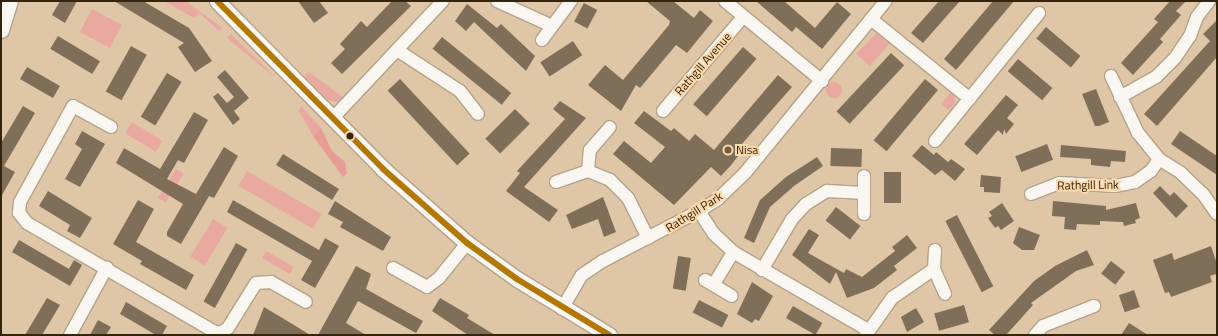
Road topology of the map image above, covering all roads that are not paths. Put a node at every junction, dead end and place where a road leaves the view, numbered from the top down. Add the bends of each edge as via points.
1 (10, 1) edge
2 (217, 1) edge
3 (443, 1) edge
4 (497, 1) edge
5 (571, 1) edge
6 (725, 1) edge
7 (886, 1) edge
8 (1209, 1) edge
9 (1039, 13) dead end
10 (743, 17) junction
11 (871, 18) junction
12 (550, 25) junction
13 (1, 30) edge
14 (542, 40) dead end
15 (397, 50) junction
16 (1111, 76) dead end
17 (822, 81) junction
18 (1120, 97) junction
19 (970, 99) junction
20 (663, 111) dead end
21 (478, 114) dead end
22 (332, 119) junction
23 (111, 127) dead end
24 (610, 127) dead end
25 (935, 141) dead end
26 (1160, 159) junction
27 (588, 171) junction
28 (864, 176) dead end
29 (556, 182) dead end
30 (864, 193) junction
31 (1031, 194) dead end
32 (699, 211) junction
33 (864, 214) dead end
34 (1217, 214) edge
35 (648, 238) junction
36 (467, 243) junction
37 (935, 250) dead end
38 (733, 252) junction
39 (107, 268) junction
40 (393, 268) dead end
41 (934, 269) junction
42 (762, 270) junction
43 (945, 294) dead end
44 (732, 296) dead end
45 (306, 302) dead end
46 (1094, 306) dead end
47 (562, 309) junction
48 (867, 332) edge
49 (70, 335) edge
50 (609, 335) edge
51 (1035, 335) edge

1 - 13 street
2 - 22 street
3 - 15 street
4 - 12 street
5 - 12 street
6 - 10 street
7 - 11 street, Rathgill Park
8 - 18 street via 1196,17 1190,36 1175,58 1156,77
9 - 19 street
10 - 17 street
10 - 20 street, Rathgill Avenue
11 - 17 street, Rathgill Park
11 - 19 street
12 - 14 street
15 - 21 street via 460,91
15 - 22 street
16 - 18 street
17 - 32 street, Rathgill Park via 745,173 718,199
18 - 26 street via 1138,133
19 - 25 street
22 - 36 street
23 - 39 street via 73,106 20,202 19,213 27,223
24 - 27 street via 590,150
26 - 31 street, Rathgill Link via 1151,171 1135,182 1115,186 1059,183
26 - 34 street via 1181,173
27 - 29 street
27 - 35 street via 620,187
28 - 30 street
30 - 33 street
30 - 42 street via 827,191 806,204 792,219
32 - 35 street, Rathgill Park
32 - 38 street via 714,234
35 - 47 street, Rathgill Park via 582,275
36 - 40 street via 439,278 427,287
36 - 47 street
37 - 41 street
38 - 42 street
38 - 44 street via 710,282
39 - 45 street via 220,333 228,328 256,283 270,282
39 - 49 street
41 - 43 street
41 - 48 street via 892,298
42 - 48 street
46 - 51 street via 1043,326
47 - 50 street

